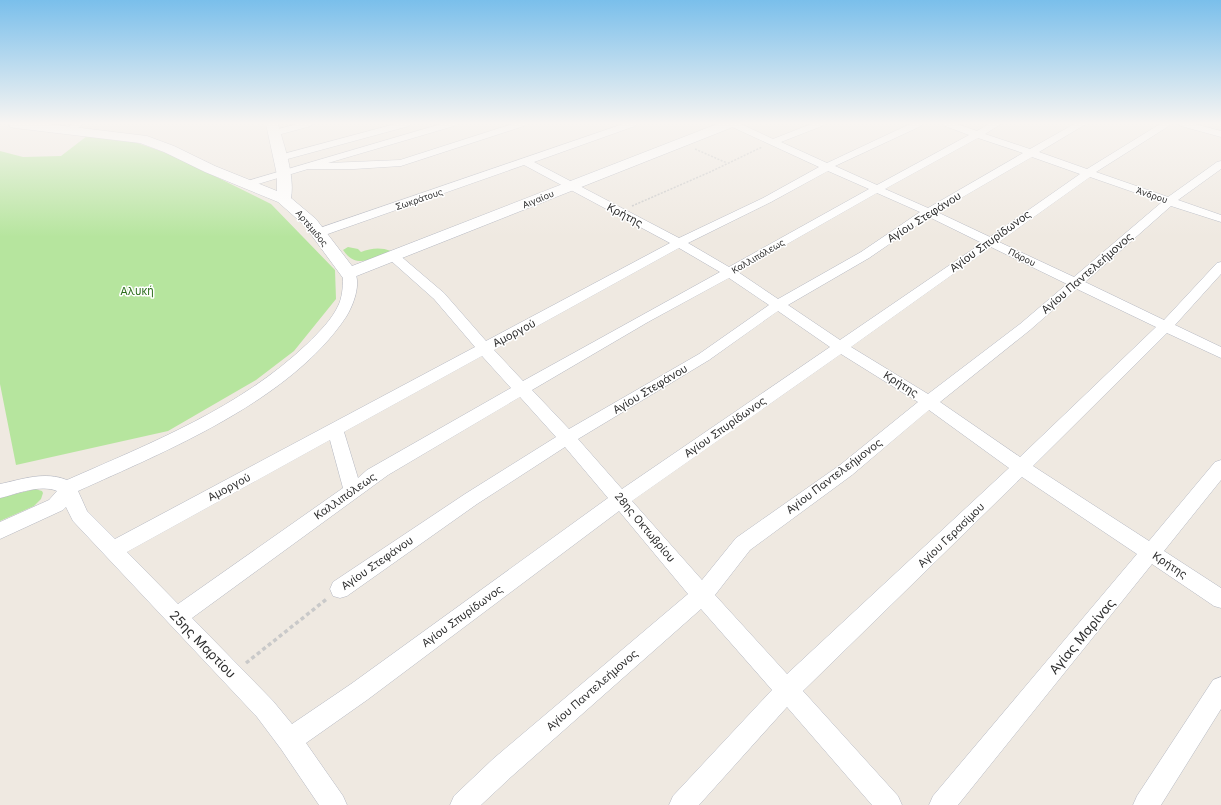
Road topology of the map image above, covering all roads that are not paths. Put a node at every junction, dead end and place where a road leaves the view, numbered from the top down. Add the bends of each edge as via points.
1 (195, 162) edge
2 (281, 162) edge
3 (324, 162) edge
4 (405, 162) edge
5 (525, 162) joint
6 (633, 162) edge
7 (818, 162) edge
8 (838, 162) edge
9 (927, 162) edge
10 (1014, 162) edge
11 (1057, 162) edge
12 (1106, 162) edge
13 (1221, 164) edge
14 (309, 166) junction
15 (828, 166) junction
16 (285, 172) junction
17 (1089, 173) junction
18 (248, 184) junction
19 (570, 186) junction
20 (878, 189) junction
21 (283, 199) junction
22 (1170, 201) junction
23 (928, 212) junction
24 (1221, 219) edge
25 (318, 233) junction
26 (991, 242) junction
27 (679, 243) junction
28 (393, 256) junction
29 (1221, 266) edge
30 (729, 272) junction
31 (348, 274) junction
32 (1075, 283) junction
33 (778, 305) junction
34 (1166, 326) junction
35 (839, 346) junction
36 (484, 349) junction
37 (1221, 353) edge
38 (523, 390) junction
39 (929, 402) junction
40 (335, 429) junction
41 (567, 438) junction
42 (1221, 467) edge
43 (1021, 468) junction
44 (67, 488) junction
45 (352, 490) junction
46 (0, 492) edge
47 (621, 499) junction
48 (0, 530) edge
49 (113, 550) junction
50 (1152, 553) junction
51 (340, 589) road end
52 (702, 595) junction
53 (1221, 599) edge
54 (177, 617) junction
55 (1221, 688) edge
56 (787, 690) junction
57 (290, 740) junction
58 (334, 805) edge
59 (463, 805) edge
60 (682, 805) edge
61 (889, 805) edge
62 (942, 805) edge
63 (1146, 805) edge

1 - 18 main road, Αρτέμιδος
2 - 16 main road
3 - 14 street
4 - 14 street
5 - 19 street, Κρήτης
5 - 25 street, Σωκράτους
6 - 19 main road, Αιγαίου
7 - 15 street, Πάρου
8 - 15 street, Αμοργού
9 - 20 street, Καλλιπόλεως
10 - 23 street, Αγίου Στεφάνου
11 - 17 street, Άνδρου
12 - 17 street, Αγίου Σπυρίδωνος
13 - 22 street, Αγίου Παντελεήμονος
14 - 16 street
15 - 20 street, Πάρου
15 - 27 street, Αμοργού via 767,200
16 - 18 street
16 - 21 main road via 286,191
17 - 22 street, Άνδρου
17 - 26 street, Αγίου Σπυρίδωνος via 1037,207
18 - 21 main road, Αρτέμιδος
19 - 27 street, Κρήτης
19 - 28 main road, Αιγαίου
20 - 23 street, Πάρου
20 - 30 street, Καλλιπόλεως
21 - 25 main road, Αρτέμιδος via 300,212
22 - 24 street, Άνδρου
22 - 32 street, Αγίου Παντελεήμονος
23 - 26 street, Πάρου
23 - 33 street, Αγίου Στεφάνου via 865,255
25 - 31 main road, Αρτέμιδος
26 - 32 street, Πάρου
26 - 35 street, Αγίου Σπυρίδωνος
27 - 30 street, Κρήτης
27 - 36 street, Αμοργού
28 - 31 main road, Αιγαίου
28 - 36 street, 28ης Οκτωβρίου via 439,296
29 - 34 street, Αγίου Γερασίμου
30 - 33 street, Κρήτης
30 - 38 street, Καλλιπόλεως
31 - 44 street via 348,298 341,313 330,329 297,363 195,430
32 - 34 street, Πάρου
32 - 39 street, Αγίου Παντελεήμονος via 1025,327
33 - 35 street, Κρήτης
33 - 41 street, Αγίου Στεφάνου via 704,356
34 - 37 street, Πάρου
34 - 43 street, Αγίου Γερασίμου
35 - 39 street, Κρήτης
35 - 47 street, Αγίου Σπυρίδωνος
36 - 38 street, 28ης Οκτωβρίου
36 - 40 street, Αμοργού
38 - 41 street, 28ης Οκτωβρίου
38 - 45 street, Καλλιπόλεως via 373,475
39 - 43 street, Κρήτης
39 - 52 street, Αγίου Παντελεήμονος via 846,470 743,544
40 - 45 street
40 - 49 street, Αμοργού
41 - 47 street, 28ης Οκτωβρίου
41 - 51 street, Αγίου Στεφάνου via 471,499
42 - 50 street, Αγίας Μαρίνας
43 - 50 street, Κρήτης
43 - 56 street, Αγίου Γερασίμου
44 - 46 street via 46,482
44 - 48 street via 64,497 56,505
44 - 49 street, 25ης Μαρτίου via 80,516
45 - 54 street, Καλλιπόλεως
47 - 52 street, 28ης Οκτωβρίου
47 - 57 street, Αγίου Σπυρίδωνος
49 - 54 street, 25ης Μαρτίου
50 - 53 street, Κρήτης
50 - 62 street, Αγίας Μαρίνας
52 - 56 street, 28ης Οκτωβρίου
52 - 59 street, Αγίου Παντελεήμονος via 502,768
54 - 57 street, 25ης Μαρτίου
55 - 63 street
56 - 60 street, Αγίου Γερασίμου
56 - 61 street, 28ης Οκτωβρίου
57 - 58 street, 25ης Μαρτίου

